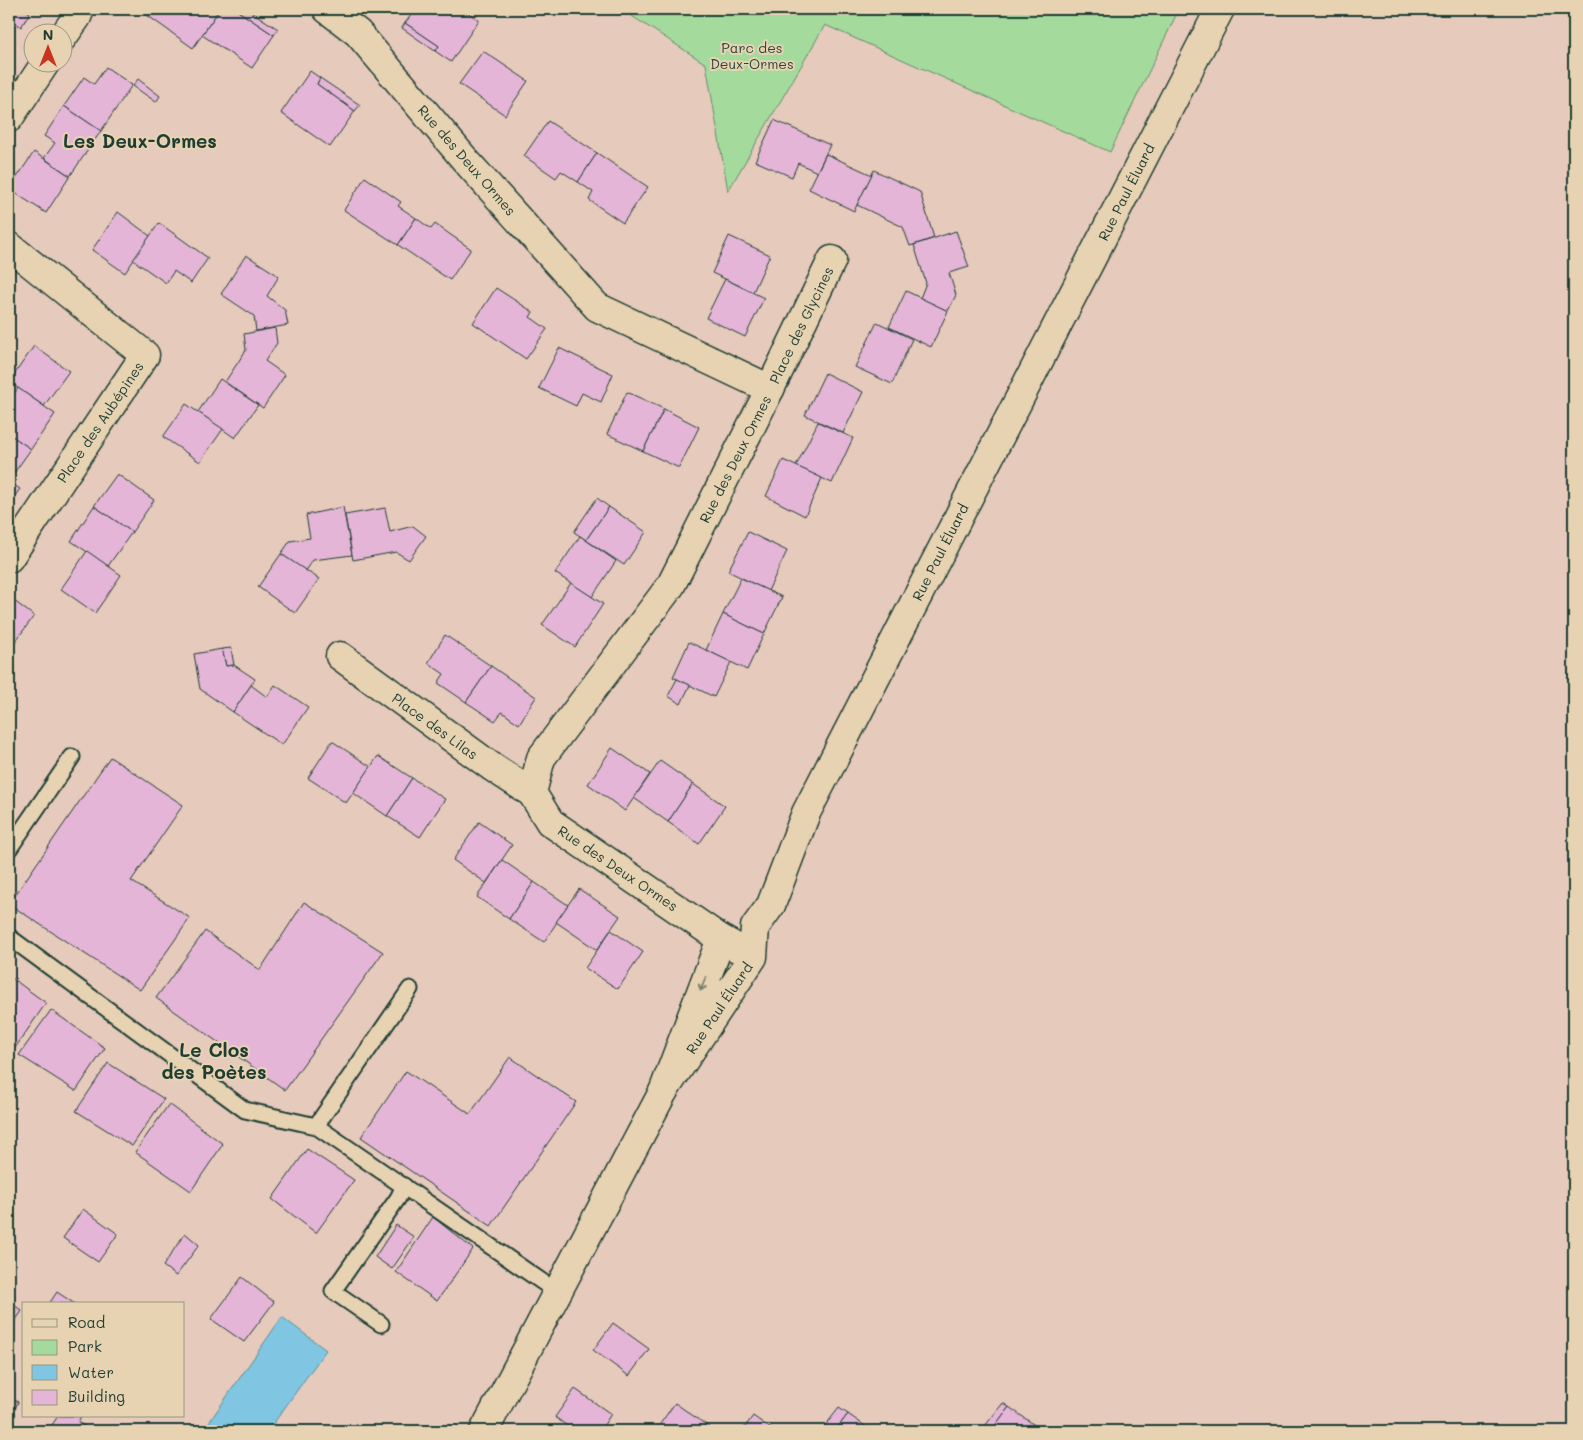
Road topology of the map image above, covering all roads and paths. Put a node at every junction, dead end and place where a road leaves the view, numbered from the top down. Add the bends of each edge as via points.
1 (80, 9) edge
2 (327, 9) edge
3 (1220, 9) edge
4 (72, 24) edge
5 (39, 72) edge
6 (9, 118) edge
7 (9, 246) edge
8 (832, 260) dead end
9 (770, 389) junction
10 (9, 558) edge
11 (340, 656) dead end
12 (72, 757) dead end
13 (532, 793) junction
14 (9, 849) edge
15 (9, 937) edge
16 (721, 939) junction
17 (753, 958) junction
18 (410, 989) dead end
19 (662, 1092) junction
20 (316, 1126) junction
21 (404, 1186) junction
22 (558, 1292) junction
23 (382, 1324) dead end
24 (484, 1431) edge

1 - 4 street
2 - 9 street, Rue des Deux Ormes via 358,33 597,307
3 - 17 street, Rue Paul Éluard via 806,813 771,905 755,927
5 - 6 street
7 - 10 street, Place des Aubépines via 145,356
8 - 9 street, Place des Glycines
9 - 13 street, Rue des Deux Ormes via 671,585 541,758
11 - 13 street, Place des Lilas
12 - 14 lane
13 - 16 street, Rue des Deux Ormes via 550,822
15 - 20 lane via 245,1110
16 - 17 street, Rue des Deux Ormes
16 -> 19 street, Rue Paul Éluard
17 - 19 street, Rue Paul Éluard
18 - 20 lane
19 - 22 street, Rue Paul Éluard
20 - 21 lane
21 - 22 lane
21 - 23 lane via 333,1291
22 - 24 street, Rue Paul Éluard

